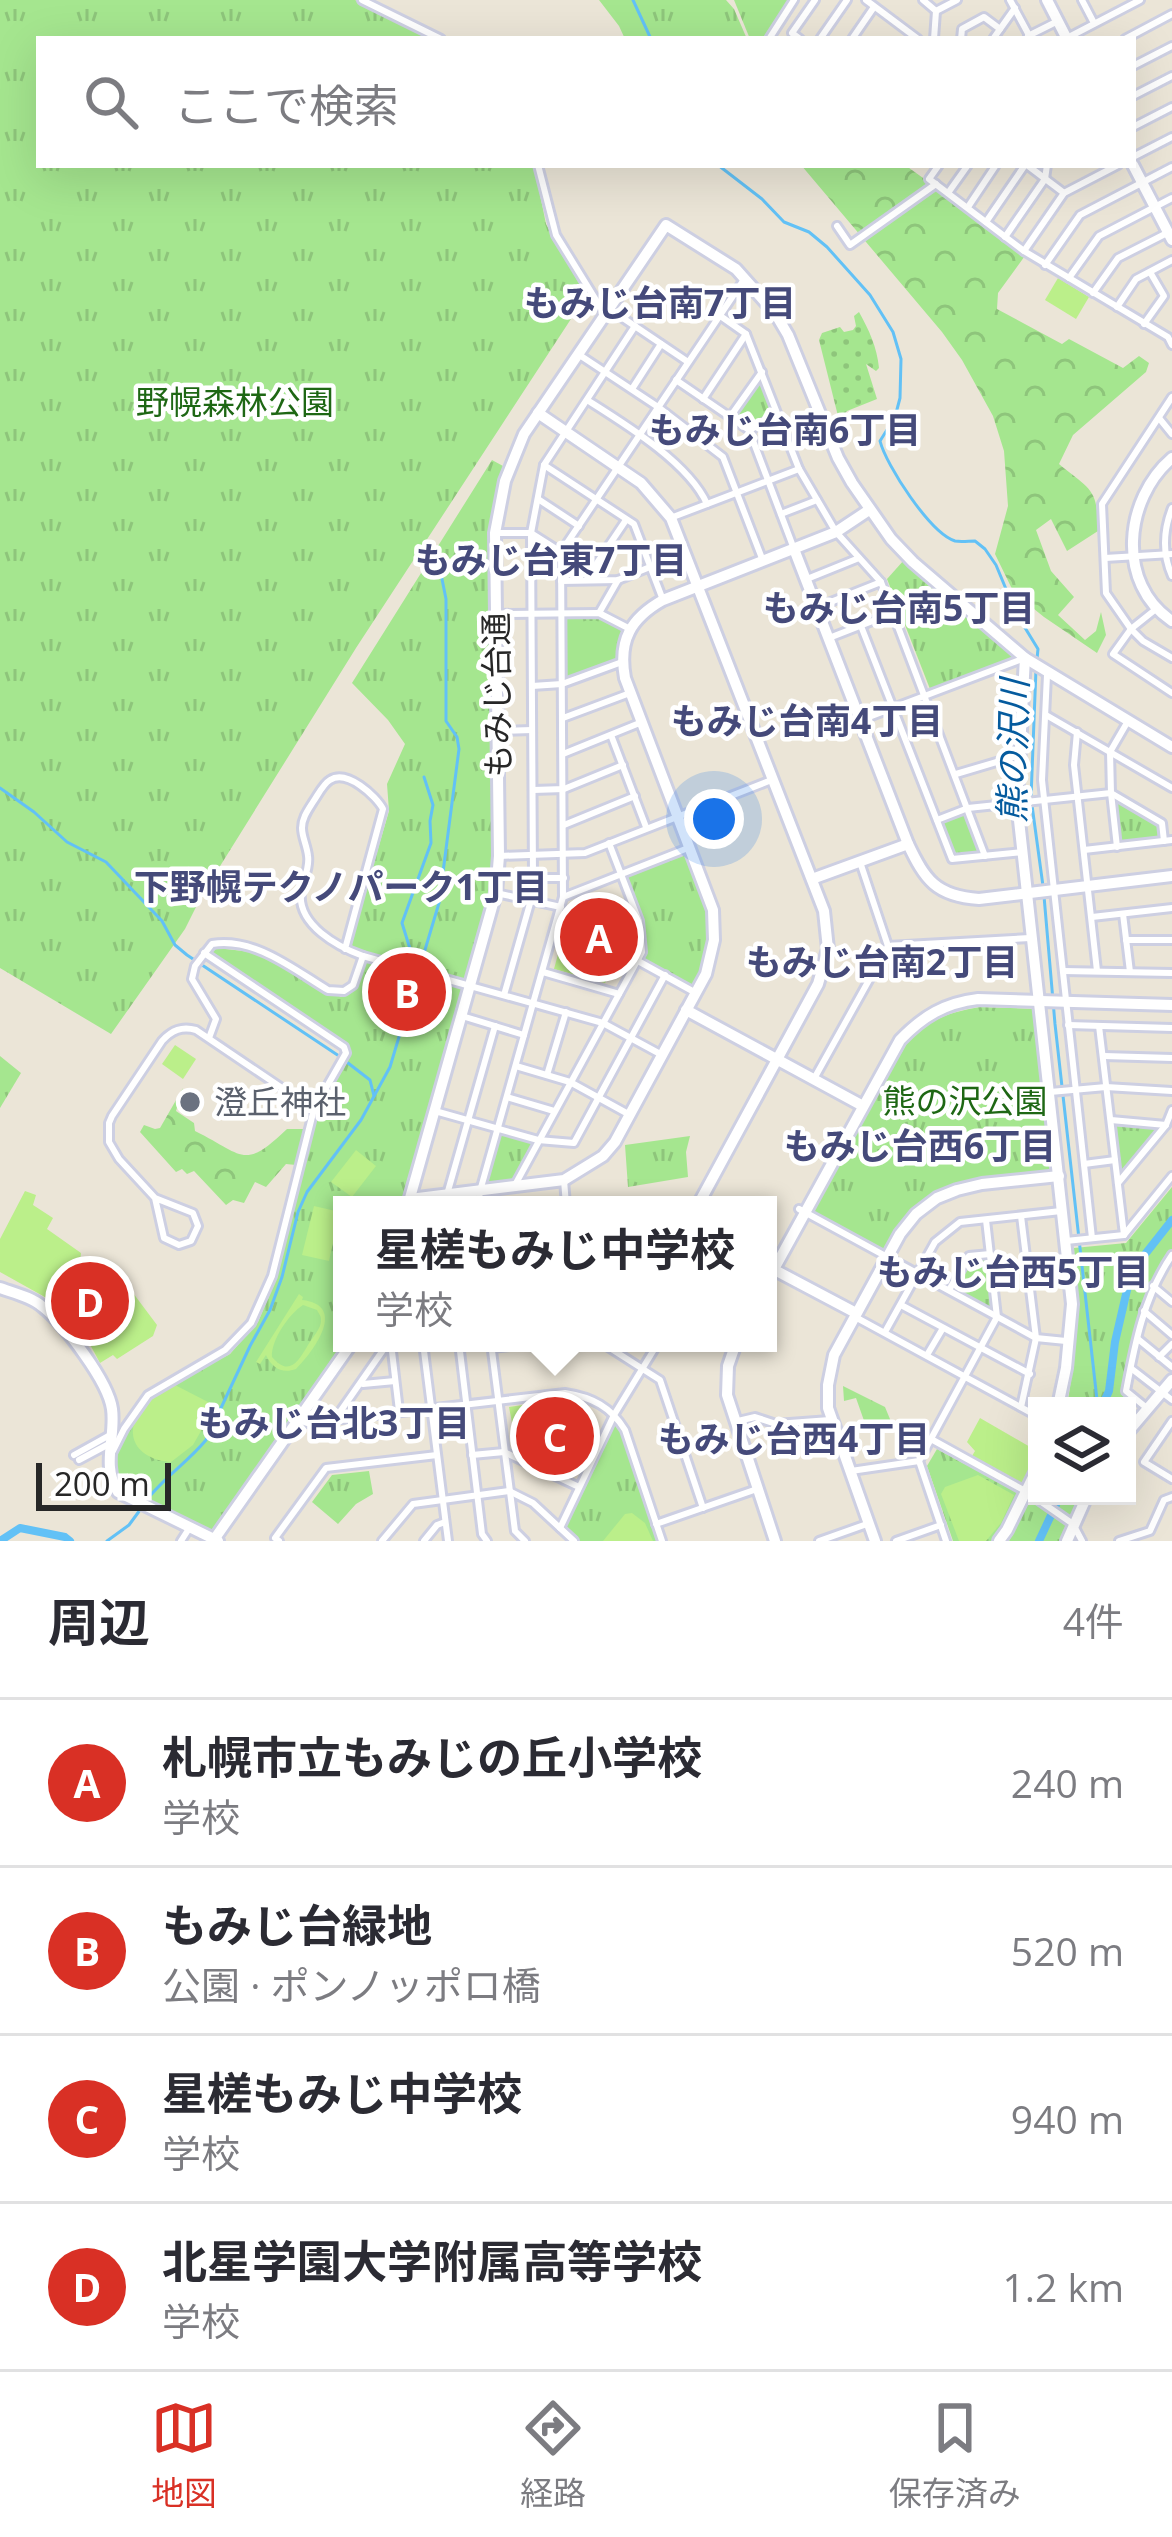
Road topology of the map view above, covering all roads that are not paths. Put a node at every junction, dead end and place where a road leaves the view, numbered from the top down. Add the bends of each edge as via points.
1 (362, 0) edge
2 (794, 0) edge
3 (815, 0) edge
4 (847, 0) edge
5 (866, 0) edge
6 (922, 0) edge
7 (957, 0) edge
8 (1049, 0) edge
9 (1082, 0) edge
10 (1114, 0) edge
11 (1140, 0) edge
12 (1012, 4) edge
13 (874, 6) junction
14 (936, 10) junction
15 (1120, 10) junction
16 (1172, 14) edge
17 (1058, 21) junction
18 (1094, 25) junction
19 (1000, 29) junction
20 (907, 35) edge
21 (435, 36) edge
22 (771, 36) edge
23 (796, 36) edge
24 (822, 36) edge
25 (858, 36) edge
26 (934, 36) edge
27 (961, 36) edge
28 (995, 36) edge
29 (1028, 36) edge
30 (1032, 36) edge
31 (1066, 36) edge
32 (1073, 36) edge
33 (1131, 36) edge
34 (1172, 46) edge
35 (1136, 64) edge
36 (1172, 76) edge
37 (1136, 94) edge
38 (1172, 106) edge
39 (1136, 125) edge
40 (1172, 137) edge
41 (1136, 159) edge
42 (1172, 167) edge
43 (539, 168) edge
44 (937, 168) edge
45 (966, 168) edge
46 (994, 168) edge
47 (1024, 168) edge
48 (1030, 168) edge
49 (1047, 168) edge
50 (1096, 168) edge
51 (1113, 168) edge
52 (1136, 168) edge
53 (1100, 175) junction
54 (1045, 178) junction
55 (1142, 183) junction
56 (936, 184) junction
57 (1064, 193) junction
58 (948, 194) junction
59 (1172, 198) edge
60 (1154, 206) junction
61 (967, 207) junction
62 (986, 222) junction
63 (836, 226) dead end
64 (1171, 234) edge
65 (1005, 237) junction
66 (1024, 251) junction
67 (1172, 260) edge
68 (1046, 265) junction
69 (1150, 272) junction
70 (745, 278) junction
71 (1069, 279) junction
72 (1093, 293) junction
73 (1116, 307) junction
74 (606, 310) junction
75 (718, 315) junction
76 (1144, 324) junction
77 (635, 326) junction
78 (746, 334) junction
79 (1171, 338) edge
80 (662, 344) junction
81 (578, 353) junction
82 (688, 362) junction
83 (605, 372) junction
84 (762, 372) junction
85 (676, 380) junction
86 (632, 389) junction
87 (1172, 397) edge
88 (703, 398) junction
89 (587, 400) junction
90 (658, 407) junction
91 (538, 413) junction
92 (779, 416) junction
93 (730, 417) junction
94 (1159, 417) junction
95 (749, 430) junction
96 (565, 432) junction
97 (640, 434) junction
98 (1172, 434) edge
99 (1172, 458) edge
100 (544, 465) junction
101 (618, 467) junction
102 (799, 469) junction
103 (768, 480) junction
104 (736, 492) junction
105 (538, 499) junction
106 (597, 499) junction
107 (817, 500) junction
108 (707, 504) junction
109 (868, 510) junction
110 (1171, 513) edge
111 (781, 514) junction
112 (671, 518) junction
113 (626, 519) junction
114 (579, 526) junction
115 (836, 532) junction
116 (496, 533) junction
117 (530, 533) junction
118 (794, 549) junction
119 (561, 552) junction
120 (1168, 554) edge
121 (1134, 555) junction
122 (860, 558) junction
123 (1105, 559) junction
124 (763, 561) junction
125 (650, 567) junction
126 (1172, 576) edge
127 (807, 579) junction
128 (597, 580) junction
129 (617, 580) junction
130 (561, 581) junction
131 (881, 582) junction
132 (698, 585) junction
133 (663, 600) junction
134 (818, 607) junction
135 (1156, 609) junction
136 (893, 612) junction
137 (561, 613) junction
138 (496, 614) junction
139 (599, 614) junction
140 (531, 615) junction
141 (1172, 621) edge
142 (861, 626) junction
143 (630, 629) junction
144 (1131, 629) junction
145 (830, 638) junction
146 (1172, 658) edge
147 (1027, 660) junction
148 (622, 662) junction
149 (1044, 671) junction
150 (562, 685) junction
151 (532, 686) junction
152 (630, 692) junction
153 (1172, 693) edge
154 (925, 695) junction
155 (892, 707) junction
156 (1046, 715) junction
157 (562, 718) junction
158 (861, 720) junction
159 (1128, 721) junction
160 (642, 722) junction
161 (532, 730) junction
162 (498, 731) junction
163 (1077, 732) junction
164 (611, 736) junction
165 (1172, 747) edge
166 (1110, 752) junction
167 (563, 754) junction
168 (1020, 755) junction
169 (623, 765) junction
170 (956, 774) junction
171 (774, 779) junction
172 (1172, 788) edge
173 (533, 790) junction
174 (564, 790) junction
175 (1111, 794) junction
176 (634, 796) junction
177 (1078, 796) junction
178 (1041, 800) junction
179 (1020, 802) junction
180 (968, 808) junction
181 (677, 816) junction
182 (936, 820) junction
183 (563, 825) junction
184 (646, 828) junction
185 (1168, 841) edge
186 (609, 843) junction
187 (908, 844) junction
188 (1117, 847) junction
189 (690, 848) junction
190 (1084, 850) junction
191 (1023, 851) junction
192 (533, 854) junction
193 (564, 854) junction
194 (499, 856) junction
195 (985, 856) junction
196 (860, 862) junction
197 (621, 874) junction
198 (1172, 876) edge
199 (532, 878) junction
200 (564, 878) junction
201 (812, 879) junction
202 (1087, 887) junction
203 (496, 892) junction
204 (1041, 892) junction
205 (563, 897) junction
206 (531, 900) junction
207 (560, 907) junction
208 (1172, 908) edge
209 (1124, 914) junction
210 (1091, 917) junction
211 (1034, 938) junction
212 (1126, 940) junction
213 (1172, 940) edge
214 (888, 946) junction
215 (345, 949) junction
216 (363, 956) junction
217 (200, 959) junction
218 (638, 961) junction
219 (1064, 971) junction
220 (1097, 971) junction
221 (543, 972) junction
222 (1130, 972) junction
223 (1172, 973) edge
224 (665, 975) junction
225 (464, 984) junction
226 (696, 993) junction
227 (620, 994) junction
228 (504, 995) junction
229 (1052, 998) junction
230 (1172, 1002) edge
231 (534, 1004) junction
232 (686, 1010) junction
233 (566, 1012) junction
234 (462, 1016) junction
235 (603, 1023) junction
236 (1068, 1025) junction
237 (495, 1026) junction
238 (1099, 1026) junction
239 (1172, 1028) edge
240 (524, 1035) junction
241 (209, 1038) junction
242 (632, 1038) junction
243 (662, 1056) junction
244 (1103, 1056) junction
245 (1172, 1058) edge
246 (776, 1059) junction
247 (516, 1066) junction
248 (547, 1075) junction
249 (813, 1080) junction
250 (570, 1082) junction
251 (1106, 1087) junction
252 (1072, 1090) junction
253 (1172, 1091) edge
254 (1053, 1092) junction
255 (507, 1097) junction
256 (599, 1097) junction
257 (860, 1105) junction
258 (314, 1109) junction
259 (1172, 1110) edge
260 (435, 1111) junction
261 (554, 1111) junction
262 (630, 1114) junction
263 (468, 1120) junction
264 (1111, 1120) junction
265 (1166, 1125) junction
266 (498, 1129) junction
267 (538, 1140) junction
268 (1115, 1160) junction
269 (1084, 1164) junction
270 (1059, 1176) junction
271 (1172, 1176) edge
272 (564, 1180) junction
273 (1118, 1183) junction
274 (514, 1187) junction
275 (480, 1191) junction
276 (411, 1196) edge
277 (446, 1196) edge
278 (461, 1196) edge
279 (479, 1196) edge
280 (565, 1196) edge
281 (703, 1196) edge
282 (155, 1198) junction
283 (802, 1210) junction
284 (1063, 1211) junction
285 (1022, 1216) junction
286 (986, 1220) junction
287 (1124, 1234) junction
288 (1089, 1239) junction
289 (1070, 1241) junction
290 (990, 1254) junction
291 (887, 1256) junction
292 (1172, 1256) edge
293 (777, 1257) edge
294 (1169, 1266) edge
295 (918, 1273) junction
296 (777, 1274) edge
297 (1153, 1286) junction
298 (0, 1288) edge
299 (950, 1290) junction
300 (1172, 1302) edge
301 (901, 1305) junction
302 (1144, 1311) junction
303 (855, 1314) junction
304 (997, 1317) junction
305 (943, 1328) junction
306 (885, 1332) junction
307 (1172, 1335) edge
308 (1036, 1338) junction
309 (1137, 1339) junction
310 (1070, 1341) junction
311 (1172, 1344) edge
312 (980, 1348) junction
313 (346, 1352) edge
314 (383, 1352) edge
315 (390, 1352) edge
316 (424, 1352) edge
317 (460, 1352) edge
318 (492, 1352) edge
319 (617, 1352) edge
320 (653, 1352) edge
321 (728, 1352) edge
322 (730, 1352) edge
323 (927, 1355) junction
324 (1159, 1357) junction
325 (1130, 1367) junction
326 (1172, 1367) edge
327 (643, 1368) junction
328 (1030, 1374) junction
329 (965, 1376) junction
330 (1172, 1380) edge
331 (395, 1381) junction
332 (360, 1384) junction
333 (1167, 1396) edge
334 (1062, 1397) edge
335 (498, 1401) junction
336 (466, 1403) junction
337 (1021, 1407) junction
338 (432, 1408) junction
339 (1148, 1409) junction
340 (1028, 1411) edge
341 (399, 1413) junction
342 (614, 1415) junction
343 (298, 1420) junction
344 (334, 1420) junction
345 (832, 1420) junction
346 (1172, 1421) edge
347 (734, 1422) junction
348 (1136, 1422) edge
349 (931, 1439) junction
350 (109, 1440) junction
351 (505, 1452) junction
352 (437, 1455) junction
353 (472, 1455) junction
354 (76, 1457) dead end
355 (110, 1459) junction
356 (919, 1461) junction
357 (849, 1471) junction
358 (1170, 1475) edge
359 (579, 1487) junction
360 (754, 1490) junction
361 (509, 1491) junction
362 (1027, 1492) junction
363 (477, 1495) junction
364 (1172, 1497) edge
365 (442, 1499) junction
366 (1081, 1505) edge
367 (704, 1508) junction
368 (445, 1522) junction
369 (868, 1523) junction
370 (1070, 1523) junction
371 (656, 1524) junction
372 (941, 1526) junction
373 (190, 1527) junction
374 (560, 1528) junction
375 (571, 1540) edge
376 (181, 1541) edge
377 (215, 1541) edge
378 (279, 1541) edge
379 (382, 1541) edge
380 (424, 1541) edge
381 (448, 1541) edge
382 (487, 1541) edge
383 (525, 1541) edge
384 (662, 1541) edge
385 (771, 1541) edge
386 (819, 1541) edge
387 (875, 1541) edge
388 (896, 1541) edge
389 (946, 1541) edge
390 (999, 1541) edge
391 (1067, 1541) edge
392 (1082, 1541) edge
393 (1119, 1541) edge

1 - 21 street
2 - 22 street
3 - 23 street
4 - 24 street
5 - 13 street
6 - 14 street
7 - 14 street
8 - 17 street
9 - 18 street
10 - 15 street
11 - 15 street
12 - 19 street
12 - 29 street
13 - 20 street
13 - 25 street
14 - 26 street
15 - 18 street
16 - 33 street
17 - 30 street
17 - 31 street
18 - 32 street
19 - 27 street via 984,17
19 - 28 street
34 - 35 street
36 - 37 street
38 - 39 street
40 - 41 street
42 - 55 street
43 - 74 street via 556,235
44 - 56 street via 929,179
45 - 58 street
46 - 61 street
47 - 62 street
48 - 54 street
49 - 54 street
50 - 53 street
51 - 53 street
52 - 55 street
53 - 57 street
54 - 57 street
54 - 65 street
55 - 60 street
55 - 68 street via 1080,215
56 - 58 street
56 - 63 street via 850,245
57 - 66 street
58 - 61 street
59 - 60 street
60 - 64 street
60 - 71 street via 1099,236
61 - 62 street
62 - 65 street
64 - 72 street via 1118,258
65 - 66 street
66 - 68 street
67 - 69 street
68 - 71 street
69 - 73 street
69 - 76 street via 1163,296
70 - 74 street, もみじ台通 via 668,225
70 - 75 street
70 - 109 street via 788,335
71 - 72 street
72 - 73 street
73 - 76 street
74 - 77 street
74 - 81 street, もみじ台通
75 - 78 street
75 - 82 street
76 - 79 street
77 - 80 street
77 - 83 street
78 - 84 street
78 - 88 street
80 - 82 street
80 - 86 street
81 - 83 street
81 - 91 street, もみじ台通
82 - 85 street
83 - 86 street
83 - 89 street
84 - 92 street
84 - 93 street
85 - 88 street
85 - 90 street
86 - 90 street
87 - 94 street
88 - 93 street
89 - 96 street
89 - 97 street
90 - 97 street
90 - 104 street via 723,457
91 - 96 street
91 - 116 street, もみじ台通 via 508,470
92 - 95 street
92 - 102 street
93 - 95 street
94 - 98 street
94 - 123 street via 1102,504
95 - 103 street
96 - 100 street
96 - 101 street
97 - 101 street
97 - 108 street via 700,487
99 - 121 street via 1139,507
100 - 105 street
100 - 106 street
101 - 106 street
101 - 112 street
102 - 103 street
102 - 107 street
103 - 104 street
103 - 111 street
104 - 108 street
104 - 124 street
105 - 114 street
105 - 117 street
106 - 113 street
106 - 114 street
107 - 111 street
107 - 115 street
108 - 112 street
109 - 115 street
109 - 147 street via 914,562
110 - 120 street
111 - 118 street
112 - 132 street
113 - 125 street
113 - 128 street via 597,563
114 - 119 street
115 - 118 street
115 - 122 street
116 - 117 street
116 - 138 street, もみじ台通
117 - 119 street
117 - 140 street
118 - 124 street
118 - 127 street
119 - 130 street
120 - 121 street
120 - 126 street
121 - 123 street
121 - 135 street
122 - 127 street
122 - 131 street
123 - 144 street via 1106,593
124 - 132 street
125 - 129 street
125 - 133 street
127 - 134 street
128 - 129 street
128 - 130 street
129 - 139 street
130 - 137 street
131 - 134 street
131 - 136 street
132 - 133 street
132 - 171 street
133 - 143 street
134 - 145 street
135 - 141 street
135 - 144 street
136 - 142 street
136 - 154 street
137 - 139 street
137 - 140 street
137 - 150 street
138 - 140 street
138 - 162 street, もみじ台通
139 - 143 street
140 - 151 street
142 - 145 street
142 - 155 street
143 - 148 street
144 - 146 street
144 - 153 street via 1113,654
145 - 158 street
147 - 149 street
147 - 154 street
147 - 168 street
148 - 150 street
148 - 152 street
149 - 156 street
149 - 159 street
150 - 151 street
150 - 157 street
151 - 161 street
152 - 157 street
152 - 160 street
154 - 155 street
154 - 170 street
155 - 158 street
155 - 182 street
156 - 163 street
156 - 178 street
157 - 167 street
158 - 187 street
159 - 165 street
159 - 166 street
160 - 164 street
160 - 181 street
161 - 162 street
161 - 173 street
162 - 194 street, もみじ台通
163 - 166 street
163 - 177 street
164 - 167 street
164 - 169 street
166 - 172 street
166 - 175 street
167 - 174 street
168 - 170 street
168 - 179 street
169 - 174 street
169 - 176 street
170 - 180 street
171 - 181 street
171 - 201 street
173 - 174 street
173 - 192 street
174 - 183 street
175 - 177 street
175 - 185 street via 1162,823
175 - 188 street
176 - 183 street
176 - 184 street
177 - 178 street
177 - 190 street
178 - 179 street
178 - 204 street
179 - 180 street
179 - 191 street
180 - 182 street
180 - 195 street
181 - 184 street
181 - 189 street
182 - 195 street via 952,859
183 - 193 street
184 - 186 street
185 - 188 street
186 - 193 street
186 - 197 street
187 - 196 street
187 - 204 street via 929,881 952,895
188 - 190 street
189 - 197 street
189 - 226 street via 714,924
190 - 202 street
191 - 195 street
191 - 204 street
192 - 193 street
192 - 194 street
192 - 199 street
193 - 200 street
194 - 203 street, もみじ台通
196 - 201 street
196 - 214 street
197 - 205 street
197 - 218 street via 639,921
198 - 202 street
199 - 200 street
199 - 206 street
200 - 205 street
201 - 246 street via 827,925 826,962
202 - 204 street
202 - 210 street
203 - 206 street
203 - 225 street, もみじ台通
204 - 211 street
204 - 219 street
205 - 207 street
206 - 207 street
206 - 228 street
207 - 221 street
208 - 209 street
209 - 210 street
209 - 212 street
210 - 220 street
211 - 214 street
211 - 229 street
212 - 213 street
212 - 222 street
214 - 249 street
215 - 215 street via 383,809 338,777 304,818 309,859 301,895 310,920
215 - 216 street
216 - 217 street via 353,985 337,992 261,950 218,942
216 - 225 street
217 - 241 street via 192,979 216,1019
217 - 258 street via 344,1047
218 - 224 street
218 - 227 street
219 - 220 street
219 - 229 street
220 - 222 street
221 - 227 street
221 - 231 street
222 - 223 street
224 - 226 street
224 - 242 street
225 - 228 street
225 - 234 street, もみじ台通
226 - 232 street
227 - 235 street
228 - 231 street
229 - 230 street
229 - 236 street
229 - 254 street
229 - 257 street via 958,995 930,1005 894,1037
231 - 233 street
231 - 240 street
232 - 243 street
232 - 246 street
233 - 235 street
233 - 248 street
234 - 237 street
234 - 260 street, もみじ台通
235 - 242 street
235 - 250 street
236 - 238 street
236 - 252 street
237 - 240 street
237 - 263 street
238 - 239 street
238 - 244 street
240 - 247 street
241 - 258 street
241 - 282 street via 189,1028 167,1036 109,1124 113,1151
242 - 243 street
242 - 256 street
243 - 262 street
244 - 245 street
244 - 251 street
246 - 249 street
246 - 281 street
247 - 248 street
247 - 255 street
248 - 250 street
249 - 257 street
250 - 256 street
250 - 261 street
251 - 252 street
251 - 253 street
251 - 264 street
252 - 254 street
252 - 269 street
254 - 270 street
255 - 261 street
255 - 266 street
256 - 262 street
256 - 267 street via 574,1143
257 - 283 street
258 - 355 street via 272,1276 251,1323 225,1350 148,1395
259 - 265 street
260 - 263 street
260 - 276 street, もみじ台通
261 - 267 street
262 - 272 street via 603,1156
263 - 266 street
263 - 277 street
264 - 265 street
264 - 268 street
265 - 273 street
266 - 267 street
266 - 275 street
267 - 274 street
268 - 269 street
268 - 273 street
269 - 288 street
270 - 284 street
270 - 291 street via 938,1198 908,1222
271 - 287 street
272 - 274 street
272 - 280 street
273 - 287 street
274 - 275 street
275 - 278 street
275 - 279 street
282 - 282 street via 193,1213 191,1241 164,1238
283 - 291 street
283 - 293 street
284 - 285 street
284 - 289 street
285 - 286 street
285 - 308 street
286 - 290 street
286 - 295 street via 960,1222 935,1242
287 - 288 street
288 - 289 street
289 - 310 street
290 - 299 street via 969,1256
290 - 304 street
291 - 295 street
291 - 303 street
292 - 294 street
294 - 297 street
295 - 299 street
295 - 301 street
296 - 303 street
297 - 300 street
297 - 302 street
298 - 350 street via 44,1308 80,1350 112,1406
299 - 304 street
301 - 305 street
301 - 306 street
302 - 307 street
302 - 309 street
303 - 306 street
303 - 345 street via 830,1370
304 - 308 street
304 - 312 street
305 - 312 street
305 - 323 street
306 - 323 street
308 - 310 street
308 - 328 street
309 - 324 street
309 - 325 street
310 - 334 street
311 - 324 street
312 - 328 street
312 - 329 street
313 - 343 street
314 - 332 street
315 - 331 street
316 - 338 street
317 - 336 street
318 - 335 street
319 - 327 street
320 - 327 street
321 - 360 street via 720,1395
322 - 347 street
323 - 329 street
324 - 326 street
325 - 333 street
325 - 339 street via 1126,1391
327 - 342 street
327 - 367 street via 660,1380
328 - 337 street
329 - 337 street
329 - 349 street
330 - 333 street
331 - 332 street
331 - 341 street
332 - 344 street
333 - 339 street
335 - 336 street
335 - 342 street via 565,1393
335 - 351 street
336 - 338 street
336 - 353 street
337 - 340 street
338 - 341 street
338 - 352 street
339 - 348 street
341 - 344 street
342 - 359 street
342 - 371 street
343 - 344 street
343 - 377 street
345 - 347 street
345 - 357 street
346 - 358 street via 1144,1462
347 - 360 street
349 - 356 street
349 - 362 street
350 - 354 street
350 - 355 street
351 - 353 street
351 - 359 street
351 - 361 street
352 - 365 street
352 - 378 street via 326,1468
353 - 363 street
355 - 373 street via 113,1486 124,1498
356 - 357 street
356 - 372 street
357 - 369 street
359 - 374 street
360 - 367 street
360 - 385 street
361 - 363 street
361 - 374 street
361 - 383 street via 515,1531
362 - 370 street
362 - 390 street
363 - 365 street
363 - 382 street
364 - 393 street via 1150,1531
365 - 368 street
365 - 379 street via 413,1504
366 - 370 street
367 - 371 street
368 - 380 street
368 - 381 street
369 - 386 street
369 - 387 street
370 - 391 street
370 - 392 street
371 - 384 street
372 - 388 street
372 - 389 street
373 - 376 street
373 - 377 street
374 - 375 street

